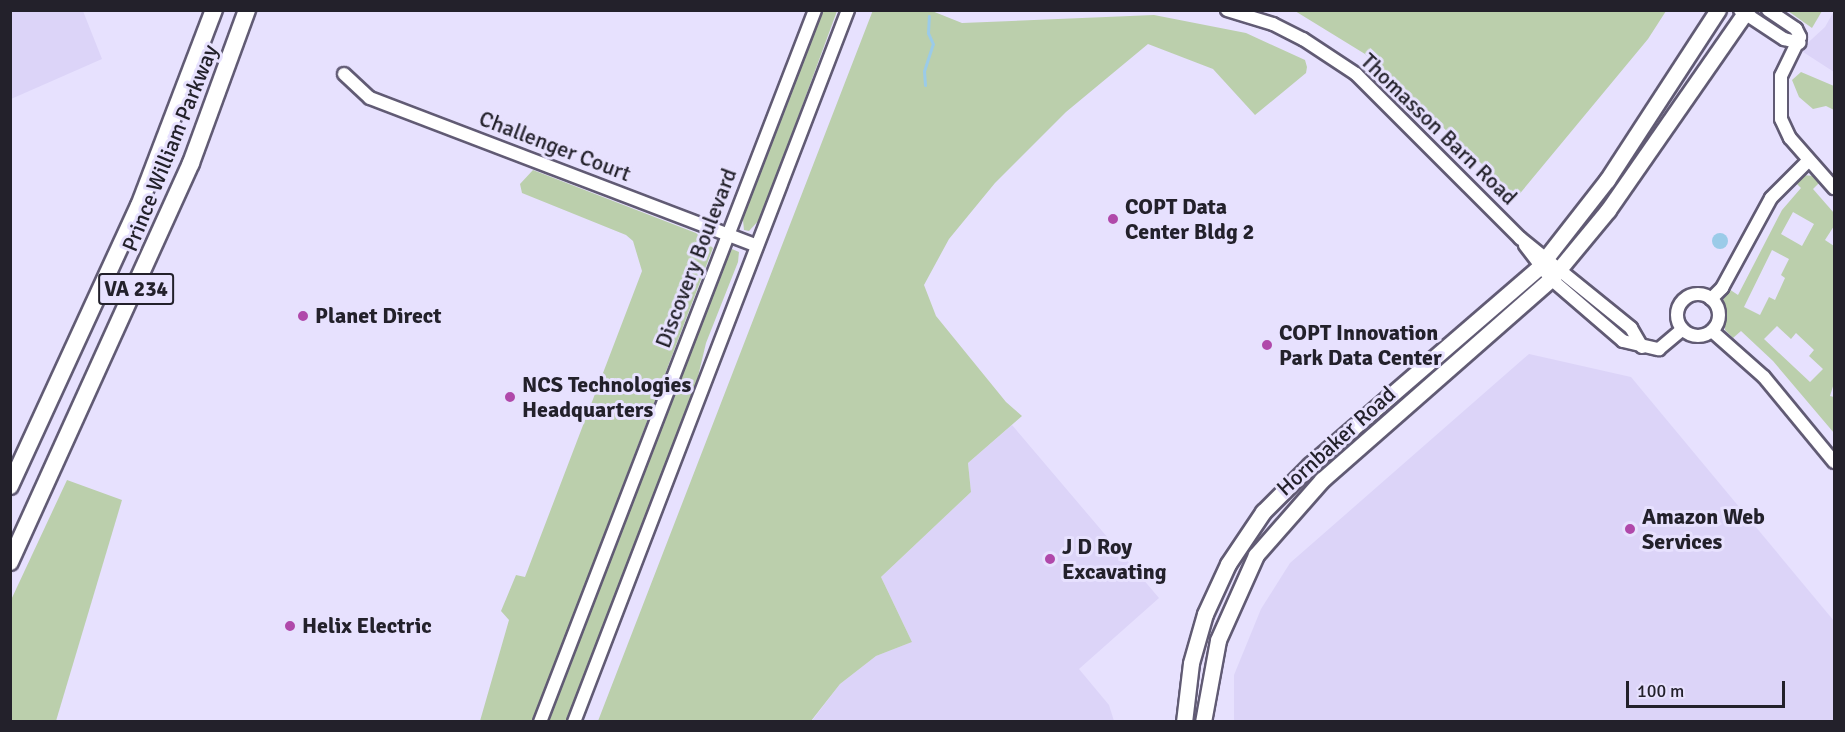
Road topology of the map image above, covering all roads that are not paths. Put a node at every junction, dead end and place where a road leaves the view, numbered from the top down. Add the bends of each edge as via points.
1 (214, 10) edge
2 (247, 10) edge
3 (815, 10) edge
4 (848, 10) edge
5 (1227, 10) edge
6 (1718, 10) edge
7 (1768, 10) edge
8 (1744, 12) edge
9 (1800, 43) junction
10 (344, 75) dead end
11 (1808, 160) junction
12 (1834, 188) edge
13 (727, 234) junction
14 (757, 246) junction
15 (1543, 262) junction
16 (1556, 274) junction
17 (1711, 299) junction
18 (1682, 330) junction
19 (1712, 331) junction
20 (1833, 457) edge
21 (10, 486) edge
22 (10, 562) edge
23 (540, 722) edge
24 (574, 722) edge
25 (1184, 722) edge
26 (1203, 722) edge

1 - 21 highway, Prince William Parkway / VA 234 via 139,206
2 - 22 highway, Prince William Parkway / VA 234 via 177,195
3 - 13 street, Discovery Boulevard
4 - 14 street
5 - 15 street, Thomasson Barn Road via 1293,34 1356,74
6 - 15 main road, Hornbaker Road via 1608,180
7 - 9 street via 1796,29
8 - 9 street via 1784,39
8 - 16 main road, Hornbaker Road via 1608,210
9 - 11 street via 1781,76 1778,107 1790,138
10 - 13 street, Challenger Court via 370,98
11 - 12 street
11 - 17 street via 1771,198 1722,288
13 - 14 street, Challenger Court
13 - 23 street, Discovery Boulevard
14 - 24 street
15 - 16 street, Thomasson Barn Road
15 - 25 main road, Hornbaker Road via 1294,480 1263,512 1228,564 1205,614 1191,663
16 - 18 street, Thomasson Barn Road via 1623,342 1659,349
16 - 26 main road, Hornbaker Road via 1322,480 1256,555 1218,640
17 - 18 street via 1696,294 1683,301 1677,318
17 - 19 street via 1719,313
18 - 19 street via 1694,336
19 - 20 street via 1764,377

